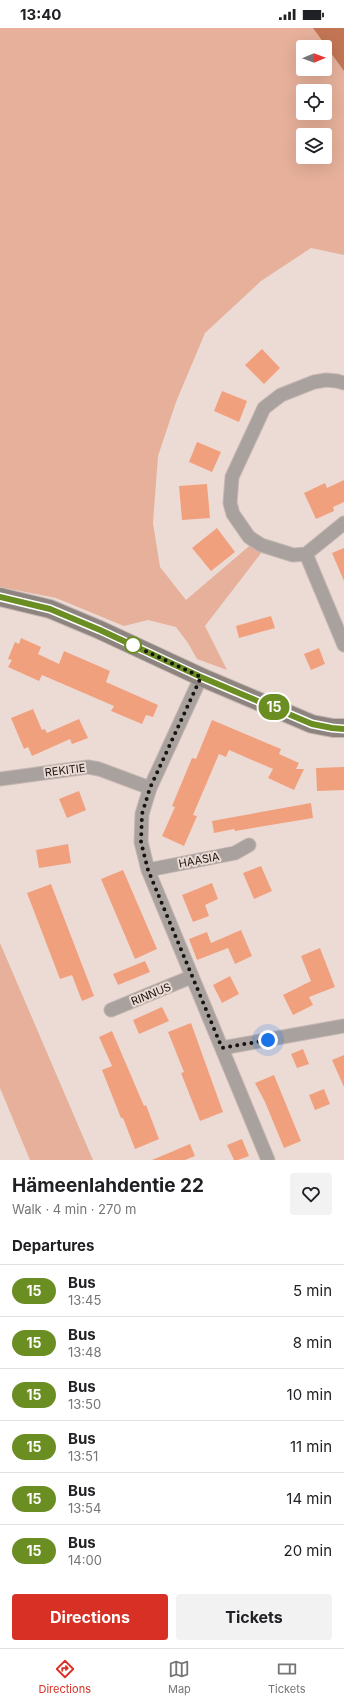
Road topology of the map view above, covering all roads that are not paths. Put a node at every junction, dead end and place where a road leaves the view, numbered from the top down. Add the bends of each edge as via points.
1 (344, 384) edge
2 (344, 523) edge
3 (306, 554) junction
4 (0, 597) edge
5 (344, 645) edge
6 (201, 677) junction
7 (344, 728) edge
8 (0, 779) edge
9 (150, 788) junction
10 (249, 845) dead end
11 (148, 870) junction
12 (192, 977) junction
13 (111, 1010) dead end
14 (344, 1026) edge
15 (222, 1048) junction
16 (268, 1160) edge

1 - 3 street via 326,380 314,382 272,400 264,408 232,477 230,504 233,514 249,537 261,545 293,556
2 - 3 street
3 - 5 street
4 - 6 street via 50,609
6 - 7 street via 312,724
6 - 9 street
8 - 9 street, REKITIE via 88,767
9 - 11 street via 142,814 141,842
10 - 11 street, HAASIA via 235,853
11 - 12 street
12 - 13 street, RINNUS
12 - 15 street
14 - 15 street
15 - 16 street

